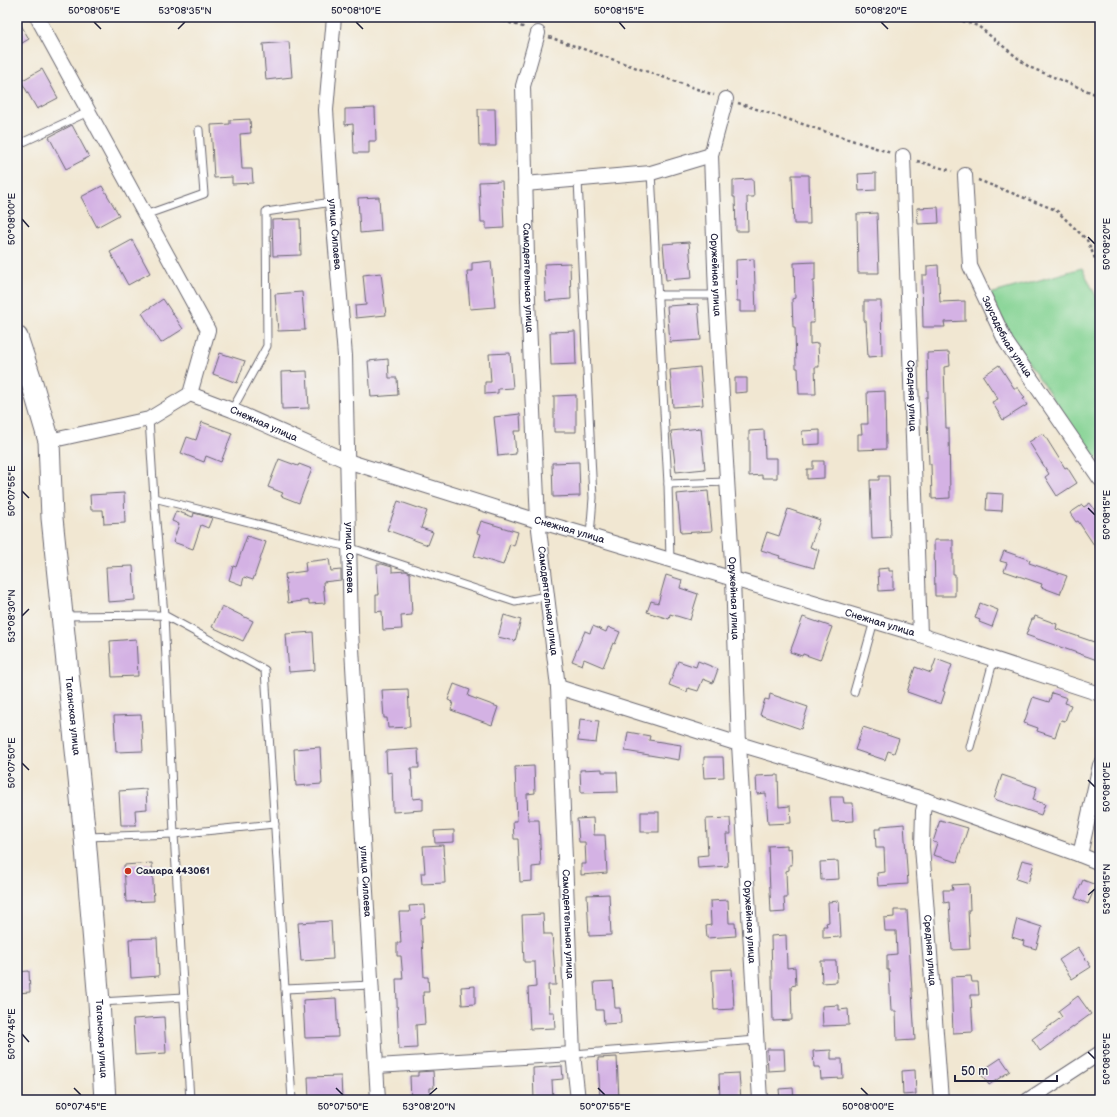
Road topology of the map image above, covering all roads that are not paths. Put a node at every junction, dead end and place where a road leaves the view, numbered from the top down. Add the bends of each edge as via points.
1 (37, 17) edge
2 (334, 17) edge
3 (538, 32) road end
4 (726, 99) road end
5 (88, 112) junction
6 (200, 130) dead end
7 (17, 145) edge
8 (711, 154) junction
9 (902, 156) road end
10 (651, 173) junction
11 (965, 175) road end
12 (578, 180) junction
13 (525, 184) junction
14 (332, 202) junction
15 (145, 215) junction
16 (658, 295) junction
17 (716, 295) junction
18 (17, 337) edge
19 (190, 394) junction
20 (232, 410) junction
21 (149, 419) junction
22 (48, 441) junction
23 (347, 462) junction
24 (1100, 479) edge
25 (727, 482) junction
26 (668, 484) junction
27 (154, 498) junction
28 (538, 521) junction
29 (590, 536) junction
30 (348, 547) junction
31 (670, 560) junction
32 (733, 579) junction
33 (546, 596) junction
34 (164, 615) junction
35 (63, 616) junction
36 (874, 621) junction
37 (920, 635) junction
38 (994, 658) junction
39 (558, 687) junction
40 (854, 692) dead end
41 (1100, 694) edge
42 (739, 744) junction
43 (970, 747) dead end
44 (1100, 765) edge
45 (926, 800) junction
46 (275, 824) junction
47 (174, 834) junction
48 (85, 838) junction
49 (1080, 855) junction
50 (1100, 863) edge
51 (371, 985) junction
52 (285, 989) junction
53 (184, 997) junction
54 (99, 1002) junction
55 (756, 1040) junction
56 (574, 1054) junction
57 (1100, 1054) edge
58 (377, 1066) junction
59 (104, 1100) edge
60 (190, 1100) edge
61 (292, 1100) edge
62 (378, 1100) edge
63 (578, 1100) edge
64 (760, 1100) edge
65 (941, 1100) edge
66 (1028, 1100) edge

1 - 5 street
2 - 14 street, улица Силаева via 326,110
3 - 13 street, Самодеятельная улица via 523,86
4 - 8 street, Оружейная улица
5 - 7 lane
5 - 15 street
6 - 15 lane via 204,194
8 - 10 street
8 - 17 street, Оружейная улица
9 - 37 street, Средняя улица
10 - 12 street
10 - 16 lane
11 - 24 street, Заусадебная улица via 970,266 1006,342
12 - 13 street
12 - 29 lane via 593,498
13 - 28 street, Самодеятельная улица
14 - 20 lane via 266,212 267,346
14 - 23 street, улица Силаева via 345,356
15 - 19 street via 208,330
16 - 17 lane
16 - 26 lane
17 - 25 street, Оружейная улица
18 - 22 main road, Таганская улица
19 - 20 street, Снежная улица
19 - 21 street
20 - 23 street, Снежная улица
21 - 22 street
21 - 27 lane
22 - 35 main road, Таганская улица via 52,518
23 - 28 street, Снежная улица
23 - 30 street, улица Силаева
25 - 26 lane
25 - 32 street, Оружейная улица
26 - 31 lane
27 - 30 lane
27 - 34 lane
28 - 29 street, Снежная улица
28 - 33 street, Самодеятельная улица
29 - 31 street, Снежная улица
30 - 33 lane via 515,602
30 - 51 street, улица Силаева via 350,631
31 - 32 street, Снежная улица
32 - 36 street, Снежная улица
32 - 42 street, Оружейная улица
33 - 39 street, Самодеятельная улица
34 - 35 lane
34 - 46 lane via 265,670
34 - 47 lane
35 - 48 main road, Таганская улица
36 - 37 street, Снежная улица
36 - 40 lane
37 - 38 street, Снежная улица
38 - 41 street, Снежная улица
38 - 43 lane
39 - 42 street
39 - 56 street, Самодеятельная улица
42 - 45 street
42 - 55 street, Оружейная улица
44 - 49 street
45 - 49 street
45 - 65 street, Средняя улица via 923,811 922,847
46 - 47 lane
46 - 52 lane
47 - 48 lane
47 - 53 lane
48 - 54 main road, Таганская улица
49 - 50 street
51 - 52 lane
51 - 58 street, улица Силаева
52 - 61 lane
53 - 54 lane
53 - 60 lane
54 - 59 main road, Таганская улица
55 - 56 lane
55 - 64 street, Оружейная улица
56 - 58 street
56 - 63 street, Самодеятельная улица
57 - 66 street
58 - 62 street, улица Силаева

